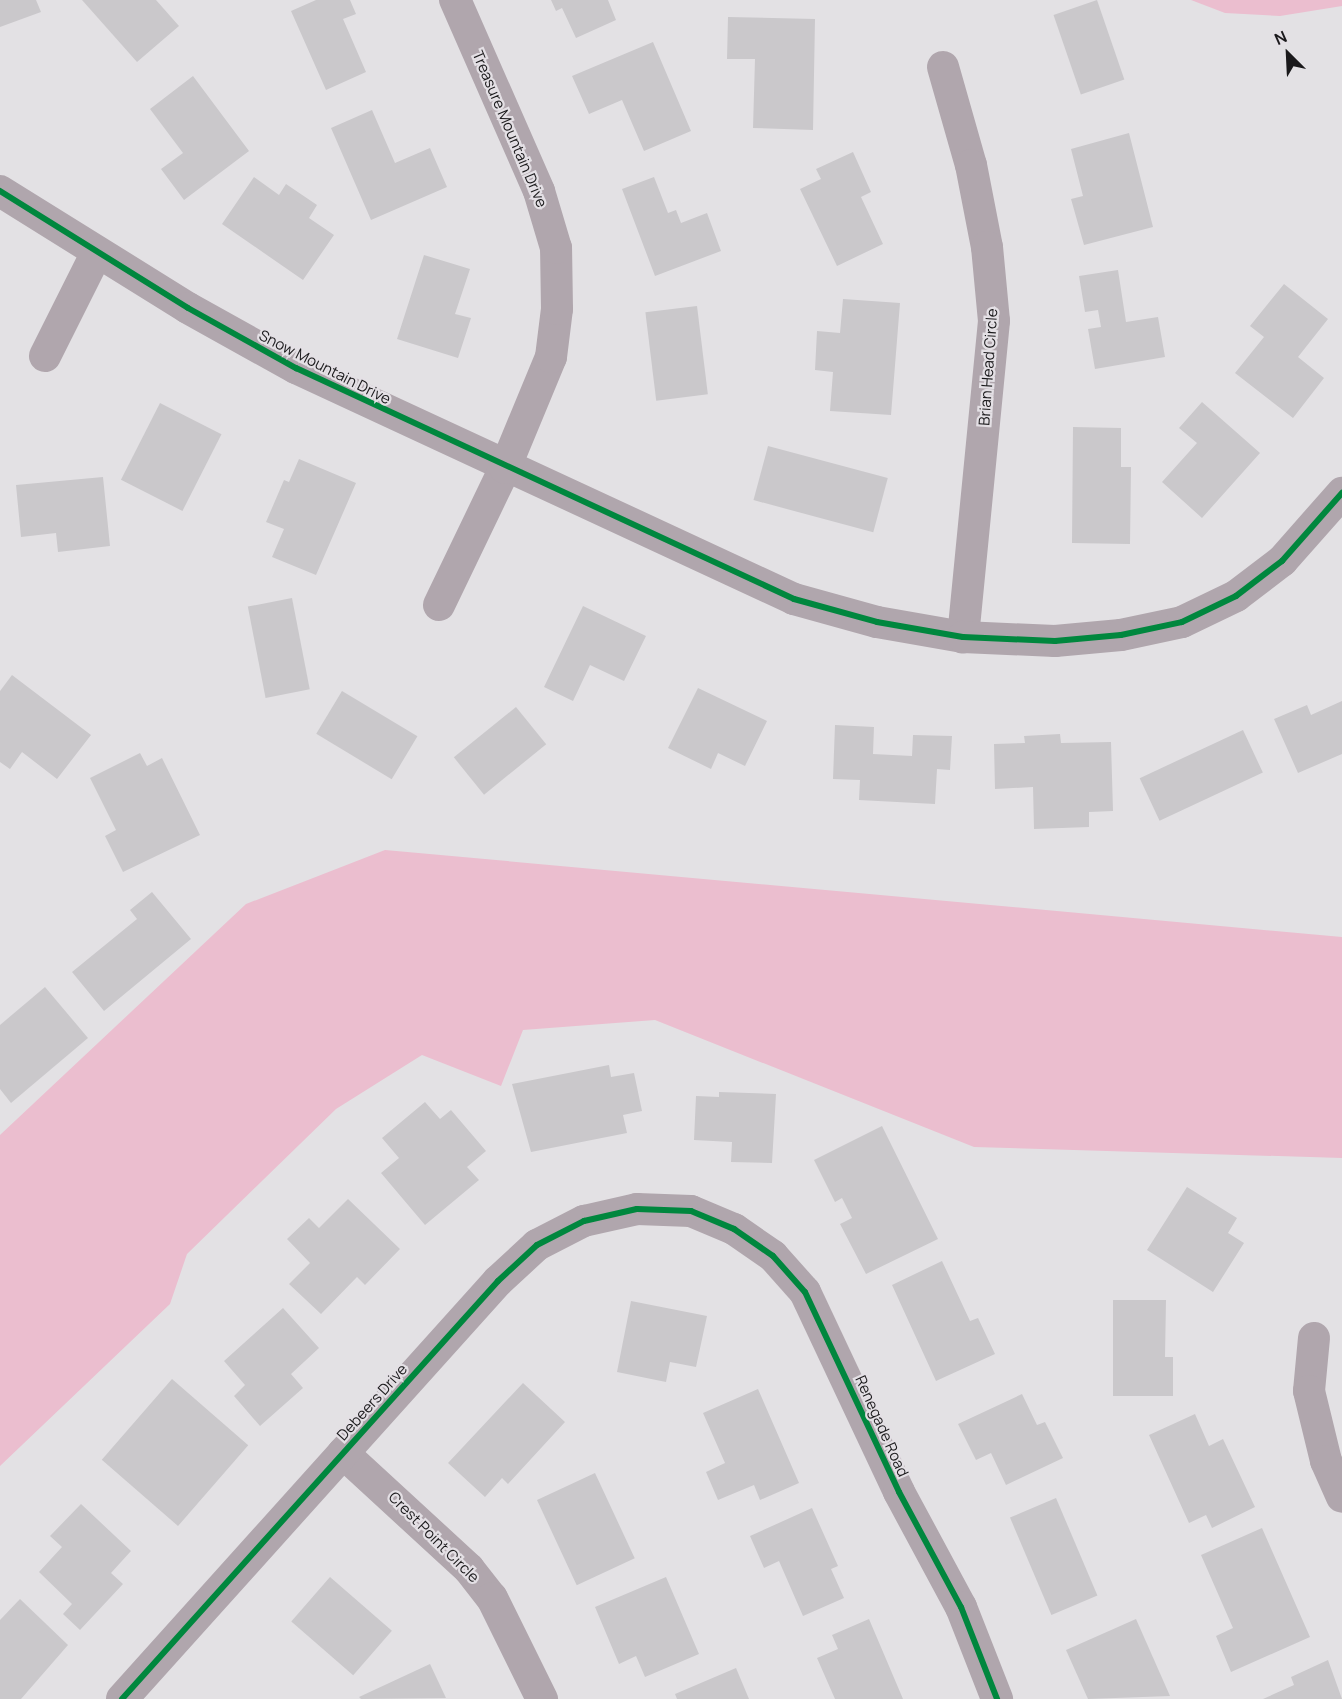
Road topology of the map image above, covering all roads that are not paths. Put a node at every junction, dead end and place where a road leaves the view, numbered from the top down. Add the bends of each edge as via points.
1 (455, 0) edge
2 (943, 67) dead end
3 (0, 191) edge
4 (97, 252) junction
5 (45, 356) dead end
6 (505, 468) junction
7 (1342, 493) edge
8 (1332, 525) edge
9 (439, 604) dead end
10 (963, 637) junction
11 (691, 1211) joint
12 (1314, 1338) dead end
13 (343, 1453) junction
14 (1342, 1497) edge
15 (122, 1699) edge
16 (542, 1699) edge
17 (997, 1699) edge

1 - 6 street, Treasure Mountain Drive via 539,191 556,248 558,309 551,357
2 - 10 street, Brian Head Circle via 971,165 987,247 994,321
3 - 4 street, Snow Mountain Drive
4 - 5 street
4 - 6 street, Snow Mountain Drive via 296,368
6 - 9 street, Treasure Mountain Drive
6 - 10 street, Snow Mountain Drive via 794,600 878,622
7 - 8 street, Snow Mountain Drive
8 - 10 street, Snow Mountain Drive via 1236,596 1182,622 1121,635 1055,641
11 - 13 street, Debeers Drive via 637,1209 584,1221 537,1245 498,1281
11 - 17 street, Renegade Road via 734,1229 773,1257 805,1292 899,1492 961,1606
12 - 14 street via 1309,1391 1326,1461
13 - 15 street, Debeers Drive
13 - 16 street, Crest Point Circle via 469,1569 492,1598

